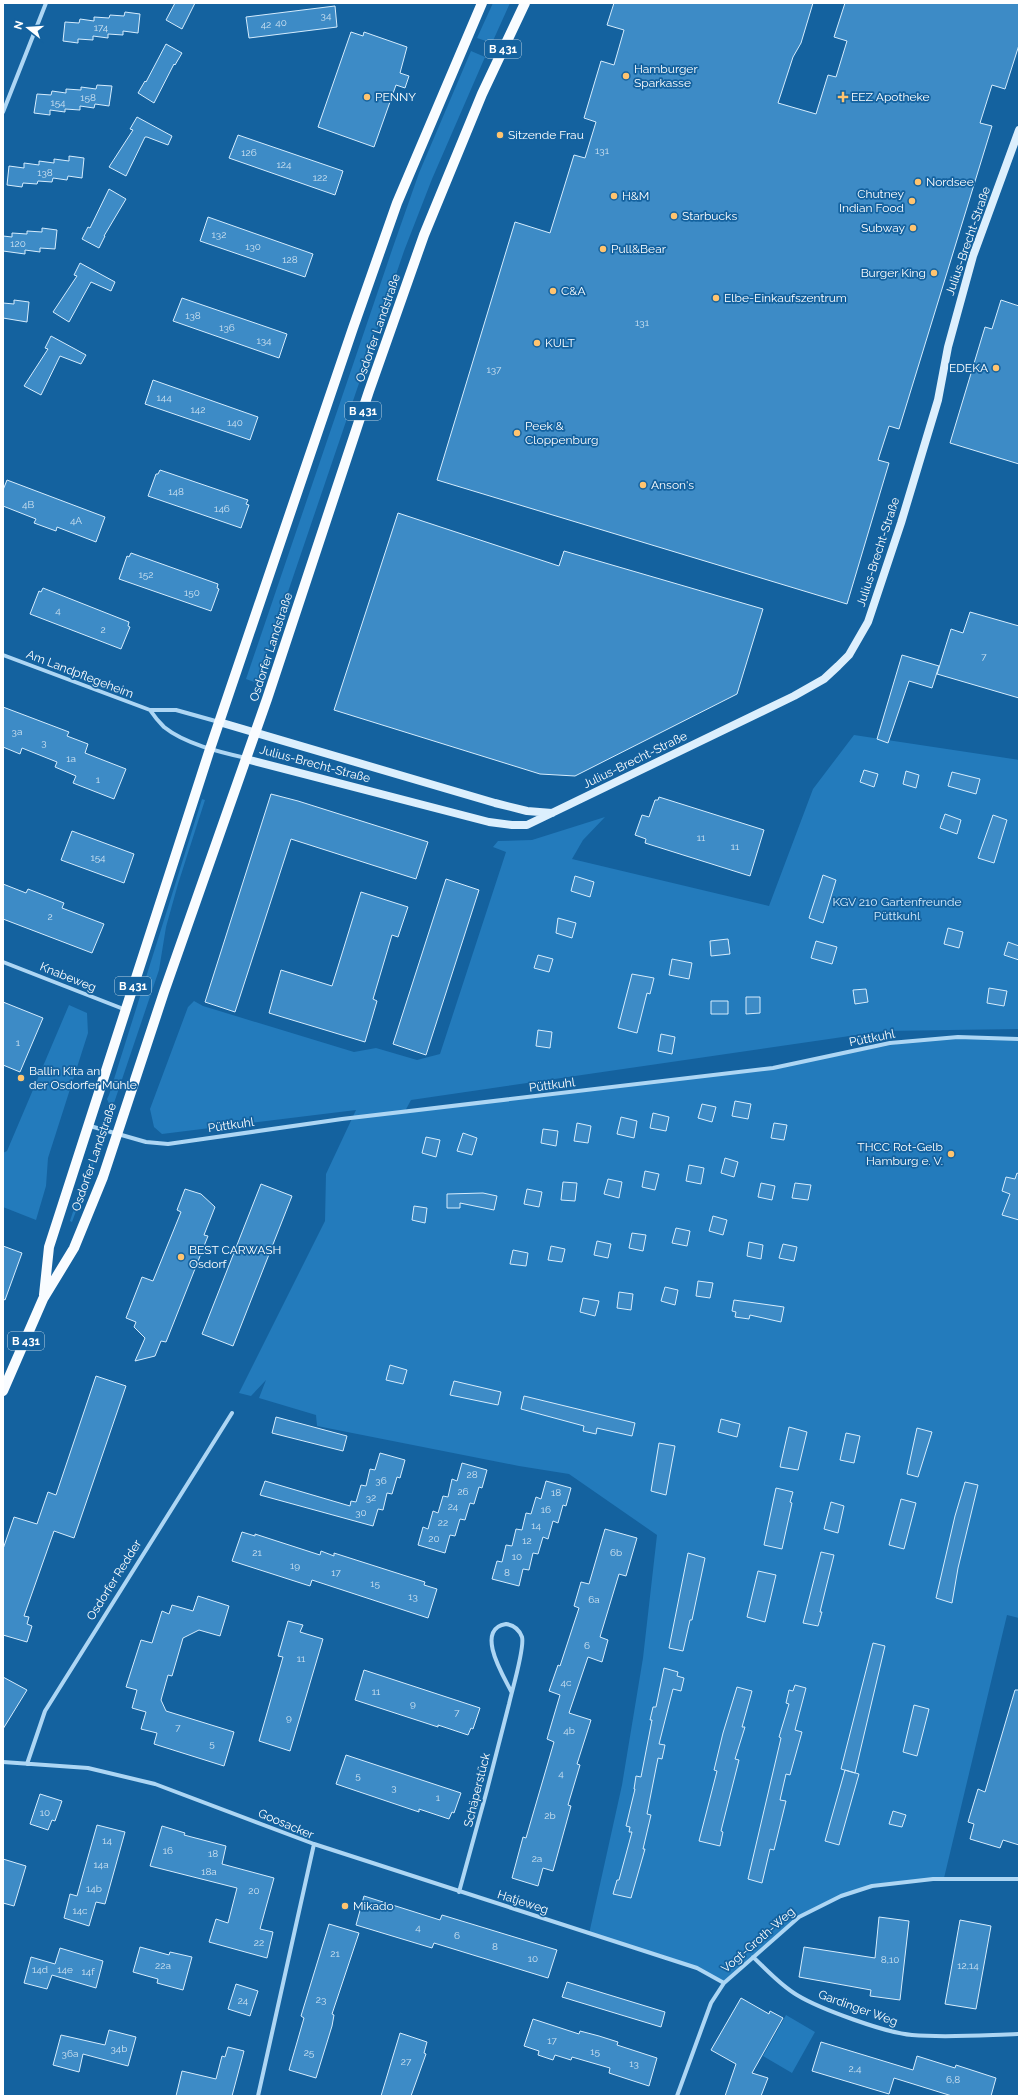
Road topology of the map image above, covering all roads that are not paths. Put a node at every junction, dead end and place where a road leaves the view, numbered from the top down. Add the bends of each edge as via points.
1 (46, 3) edge
2 (482, 3) edge
3 (525, 3) edge
4 (3, 112) edge
5 (1019, 130) edge
6 (3, 655) edge
7 (150, 710) junction
8 (219, 722) junction
9 (256, 732) junction
10 (210, 749) junction
11 (246, 759) junction
12 (552, 813) junction
13 (3, 962) edge
14 (126, 1010) junction
15 (1019, 1039) edge
16 (89, 1126) junction
17 (116, 1133) junction
18 (43, 1298) junction
19 (4, 1385) edge
20 (232, 1413) dead end
21 (511, 1692) junction
22 (3, 1762) edge
23 (27, 1764) junction
24 (314, 1844) junction
25 (1019, 1878) edge
26 (459, 1892) junction
27 (753, 1957) junction
28 (724, 1983) junction
29 (1019, 2034) edge
30 (258, 2096) edge
31 (677, 2096) edge

1 - 4 street
2 - 8 main road, Osdorfer Landstraße / B 431 via 397,203
3 - 9 main road, Osdorfer Landstraße / B 431 via 482,94 424,235 369,391
5 - 12 street, Julius-Brecht-Straße via 967,276 948,347 938,400 884,576 867,624 849,655 824,679 794,696
6 - 7 street, Am Landpflegeheim
7 - 8 street, Am Landpflegeheim via 176,710
7 - 10 street, Am Landpflegeheim via 172,732
8 - 9 street, Julius-Brecht-Straße
8 - 10 main road, Osdorfer Landstraße / B 431
9 - 11 main road, Osdorfer Landstraße / B 431
9 - 12 street, Julius-Brecht-Straße via 495,804
10 - 11 street, Julius-Brecht-Straße
10 - 14 main road, Osdorfer Landstraße / B 431
11 - 12 street, Julius-Brecht-Straße via 501,824 527,824
11 - 17 main road, Osdorfer Landstraße / B 431
13 - 14 street, Knabeweg
14 - 16 main road, Osdorfer Landstraße / B 431
15 - 17 street, Püttkuhl via 958,1038 890,1043 773,1068 342,1119 168,1144 146,1142
16 - 17 street, Püttkuhl
16 - 18 main road, Osdorfer Landstraße / B 431 via 49,1247
17 - 18 main road, Osdorfer Landstraße / B 431 via 103,1177 76,1243
18 - 19 main road, Osdorfer Landstraße / B 431
20 - 23 street, Osdorfer Redder via 45,1711
21 - 21 street, Schäperstück via 492,1646 495,1630 506,1624 514,1627 522,1638
21 - 26 street, Schäperstück
22 - 23 street, Goosacker
23 - 24 street, Goosacker via 88,1768 155,1784
24 - 26 street, Hatjeweg
24 - 30 street, Goosacker
25 - 27 street, Vogt-Groth-Weg via 938,1878 872,1886 841,1896 799,1917
26 - 28 street, Hatjeweg via 697,1968
27 - 28 street, Vogt-Groth-Weg
27 - 29 street, Gardinger Weg via 797,1995 892,2032 912,2035
28 - 31 street, Vogt-Groth-Weg via 712,2003

